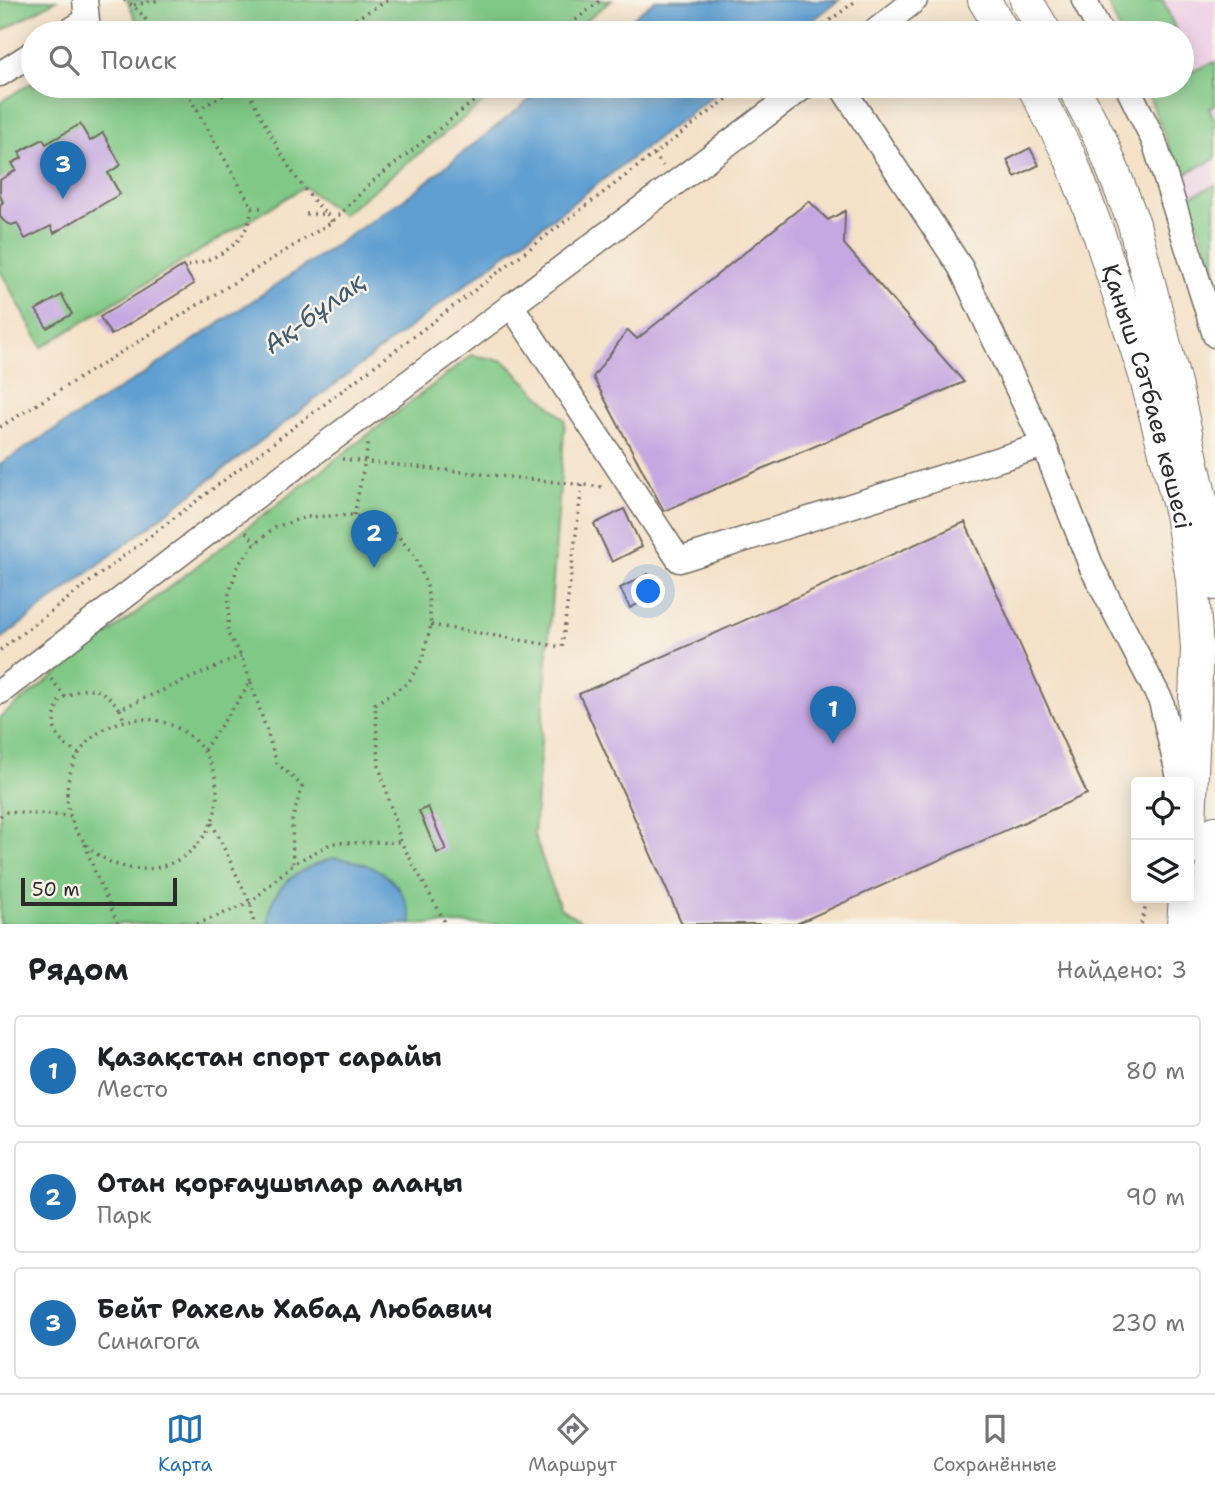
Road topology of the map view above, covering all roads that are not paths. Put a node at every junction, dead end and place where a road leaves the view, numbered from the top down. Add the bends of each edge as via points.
1 (85, 0) edge
2 (915, 0) edge
3 (984, 0) edge
4 (1026, 0) edge
5 (1084, 0) edge
6 (85, 21) edge
7 (888, 21) edge
8 (997, 21) edge
9 (1039, 21) edge
10 (1095, 21) edge
11 (21, 61) edge
12 (0, 74) edge
13 (788, 98) edge
14 (849, 98) edge
15 (1039, 98) edge
16 (1079, 98) edge
17 (1133, 98) edge
18 (511, 305) junction
19 (1215, 335) edge
20 (1044, 445) junction
21 (1215, 593) edge
22 (0, 692) edge
23 (1179, 777) edge
24 (1196, 830) edge
25 (1198, 916) edge

1 - 6 lane
2 - 7 lane
3 - 8 main road
4 - 9 main road
5 - 10 lane
11 - 12 lane
13 - 18 lane
14 - 20 lane via 961,268
15 - 24 main road, Қаныш Сәтбаев көшесі via 1069,157 1100,237 1145,374 1181,514 1197,649
16 - 21 main road, Қаныш Сәтбаев көшесі via 1134,225 1205,517
17 - 19 lane via 1154,141
18 - 20 lane via 679,560
18 - 22 lane
20 - 23 lane via 1092,568 1161,701
24 - 25 main road, Қаныш Сәтбаев көшесі

